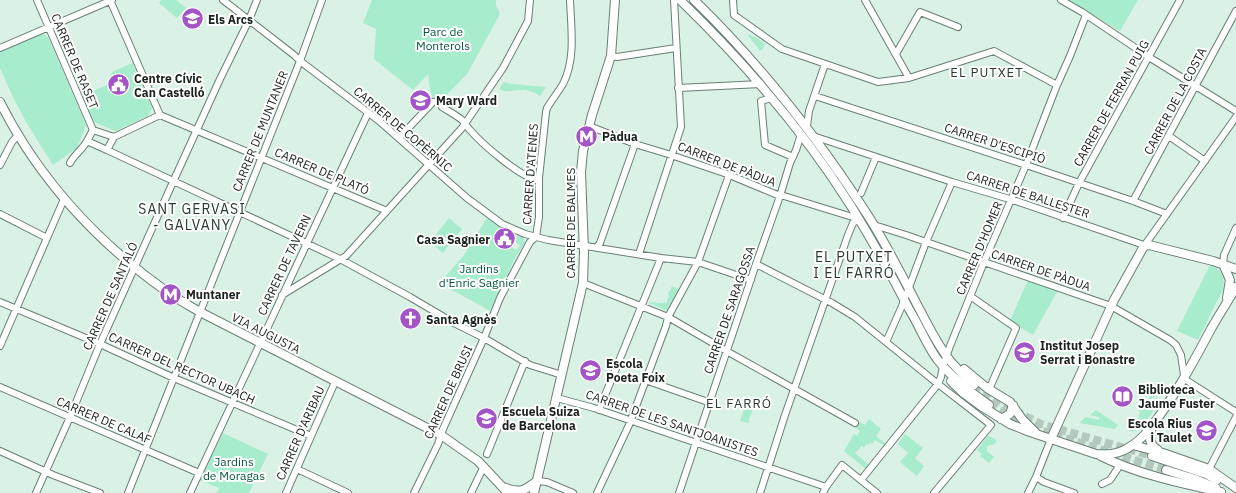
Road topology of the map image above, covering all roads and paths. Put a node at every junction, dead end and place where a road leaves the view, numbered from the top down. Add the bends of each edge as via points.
1 (37, 0) edge
2 (111, 0) edge
3 (223, 0) edge
4 (257, 0) edge
5 (322, 0) edge
6 (530, 0) edge
7 (570, 0) edge
8 (615, 0) edge
9 (674, 0) edge
10 (680, 0) edge
11 (694, 0) edge
12 (733, 0) edge
13 (865, 0) edge
14 (1061, 0) edge
15 (1180, 0) edge
16 (1236, 10) edge
17 (1086, 15) junction
18 (249, 20) junction
19 (958, 26) dead end
20 (49, 27) junction
21 (0, 48) edge
22 (676, 48) junction
23 (896, 54) junction
24 (611, 56) junction
25 (1148, 56) junction
26 (300, 61) junction
27 (825, 64) junction
28 (909, 78) junction
29 (761, 84) junction
30 (1057, 85) junction
31 (1195, 86) junction
32 (678, 88) junction
33 (815, 96) junction
34 (772, 98) junction
35 (0, 102) edge
36 (433, 102) dead end
37 (442, 107) dead end
38 (1236, 111) edge
39 (368, 113) junction
40 (160, 115) junction
41 (1236, 117) edge
42 (465, 124) junction
43 (589, 126) junction
44 (807, 126) junction
45 (93, 130) junction
46 (197, 131) junction
47 (801, 134) junction
48 (18, 135) junction
49 (813, 136) junction
50 (1169, 136) junction
51 (114, 137) junction
52 (399, 138) junction
53 (87, 142) junction
54 (635, 144) junction
55 (107, 150) junction
56 (672, 155) junction
57 (793, 157) junction
58 (876, 157) junction
59 (261, 158) junction
60 (1205, 161) junction
61 (70, 163) dead end
62 (429, 164) junction
63 (0, 165) edge
64 (1026, 165) junction
65 (729, 175) junction
66 (538, 180) junction
67 (173, 182) junction
68 (952, 182) junction
69 (1079, 183) junction
70 (332, 188) junction
71 (861, 194) dead end
72 (780, 196) junction
73 (64, 199) junction
74 (1011, 200) junction
75 (1133, 201) junction
76 (387, 211) junction
77 (239, 212) junction
78 (0, 214) edge
79 (1167, 214) junction
80 (1063, 218) junction
81 (859, 219) junction
82 (874, 225) junction
83 (1236, 228) edge
84 (536, 237) junction
85 (47, 238) junction
86 (926, 242) junction
87 (308, 244) junction
88 (584, 245) junction
89 (1144, 246) junction
90 (597, 247) junction
91 (638, 254) junction
92 (661, 258) junction
93 (340, 259) junction
94 (698, 262) junction
95 (984, 262) junction
96 (756, 264) junction
97 (1223, 264) junction
98 (135, 268) junction
99 (1236, 269) edge
100 (751, 280) junction
101 (583, 283) junction
102 (1236, 287) edge
103 (908, 288) junction
104 (282, 295) junction
105 (970, 296) junction
106 (904, 299) junction
107 (824, 300) junction
108 (0, 302) edge
109 (1225, 304) junction
110 (642, 306) junction
111 (1111, 306) junction
112 (15, 309) junction
113 (200, 312) junction
114 (668, 317) junction
115 (484, 338) junction
116 (886, 342) junction
117 (100, 344) junction
118 (260, 344) junction
119 (0, 346) edge
120 (726, 351) junction
121 (947, 354) junction
122 (525, 361) junction
123 (941, 365) junction
124 (562, 375) junction
125 (174, 378) junction
126 (1185, 378) junction
127 (648, 381) dead end
128 (335, 382) junction
129 (938, 384) junction
130 (974, 385) tunnel mouth
131 (0, 387) edge
132 (987, 388) junction
133 (794, 390) junction
134 (557, 398) junction
135 (232, 402) junction
136 (708, 402) dead end
137 (989, 405) tunnel mouth
138 (1013, 405) junction
139 (599, 410) junction
140 (1236, 412) edge
141 (70, 417) junction
142 (1236, 417) edge
143 (1001, 419) junction
144 (631, 421) junction
145 (855, 424) dead end
146 (1152, 425) junction
147 (441, 435) junction
148 (1037, 435) junction
149 (311, 436) junction
150 (1051, 439) junction
151 (696, 443) junction
152 (1133, 445) junction
153 (146, 450) junction
154 (0, 451) edge
155 (1163, 453) junction
156 (487, 454) dead end
157 (1096, 454) junction
158 (1152, 456) tunnel mouth
159 (484, 466) junction
160 (768, 468) junction
161 (1118, 468) dead end
162 (296, 469) junction
163 (1166, 470) tunnel mouth
164 (46, 471) junction
165 (199, 473) junction
166 (1036, 477) junction
167 (861, 480) junction
168 (1110, 480) junction
169 (537, 481) junction
170 (1202, 481) edge
171 (1102, 484) dead end
172 (1115, 485) dead end
173 (502, 486) junction
174 (1236, 488) edge
175 (824, 490) edge
176 (1222, 492) edge
177 (1236, 492) edge
178 (36, 493) edge
179 (100, 493) edge
180 (128, 493) edge
181 (190, 493) edge
182 (286, 493) edge
183 (348, 493) edge
184 (414, 493) edge
185 (471, 493) edge
186 (508, 493) edge
187 (534, 493) edge
188 (573, 493) edge
189 (597, 493) edge
190 (679, 493) edge
191 (760, 493) edge
192 (877, 493) edge
193 (934, 493) edge
194 (1028, 493) edge
195 (1074, 493) edge

1 - 20 street, CARRER DE RASET
2 - 20 street
2 - 40 street
3 - 18 street, CARRER DE COPÈRNIC
4 - 18 street, CARRER DE SANTALÓ
5 - 26 street, CARRER DE MUNTANER
6 - 42 street via 528,21 503,68
7 - 66 street, CARRER D'ATENES via 572,42 568,68 563,83 547,108
8 - 24 main road, CARRER DE BALMES
9 - 22 street
10 - 29 main road
11 - 44 main road via 743,49
12 - 27 street via 734,16 782,49
13 - 23 street
14 - 17 street
15 - 25 street, CARRER DE FERRAN PUIG
16 - 31 street, CARRER DE LA COSTA
17 - 25 street
17 - 30 street, CARRER D'HOMER
18 - 26 street, CARRER DE COPÈRNIC
18 - 46 street, CARRER DE SANTALÓ
19 - 23 street via 920,12
20 - 21 street
20 - 45 street, CARRER DE RASET
22 - 24 street
22 - 32 street
23 - 28 street
24 - 43 main road, CARRER DE BALMES
25 - 31 street
25 - 69 street, CARRER DE FERRAN PUIG
26 - 39 street, CARRER DE COPÈRNIC
26 - 59 street, CARRER DE MUNTANER
27 - 28 street via 878,82
27 - 33 street
28 - 30 street via 994,51
29 - 32 street
29 - 34 main road
30 - 64 street, CARRER D'HOMER
31 - 38 street
31 - 50 street, CARRER DE LA COSTA
32 - 56 street via 681,127
33 - 44 street
33 - 64 street, CARRER D'ESCIPIÓ
34 - 47 main road
34 - 57 street via 761,101 765,145
35 - 48 main road, VIA AUGUSTA
36 - 52 street
37 - 42 street
39 - 52 street, CARRER DE COPÈRNIC
39 - 70 street, CARRER DE TAVERN
40 - 46 street, CARRER DE PLATÓ
40 - 51 street
41 - 60 street
42 - 62 street
42 - 66 street via 503,160 525,175
43 - 54 street, CARRER DE PÀDUA
43 - 88 main road, CARRER DE BALMES via 581,172
44 - 49 main road
45 - 51 street
45 - 53 street
46 - 59 street, CARRER DE PLATÓ
46 - 67 street, CARRER DE SANTALÓ
47 - 57 street, CARRER DE SARAGOSSA
47 - 81 main road
48 - 63 street
48 - 73 main road, VIA AUGUSTA
49 - 58 street, CARRER DE BALLESTER
49 - 82 main road
50 - 60 street
50 - 75 street, CARRER DE LA COSTA
51 - 55 street
52 - 62 street, CARRER DE COPÈRNIC
53 - 55 street
53 - 61 street
54 - 56 street, CARRER DE PÀDUA
54 - 90 street
55 - 67 street
56 - 65 street, CARRER DE PÀDUA
56 - 91 street
57 - 72 street, CARRER DE SARAGOSSA
58 - 68 street, CARRER DE BALLESTER
58 - 71 street
59 - 70 street, CARRER DE PLATÓ
59 - 77 street, CARRER DE MUNTANER
60 - 79 street
62 - 76 street
62 - 84 street, CARRER DE COPÈRNIC via 467,198 502,224
64 - 69 street, CARRER D'ESCIPIÓ
64 - 74 street, CARRER D'HOMER
65 - 72 street, CARRER DE PÀDUA
65 - 94 street
66 - 84 street, CARRER D'ATENES via 539,216
67 - 77 street
67 - 98 street, CARRER DE SANTALÓ
68 - 74 street, CARRER DE BALLESTER
68 - 86 street
69 - 75 street, CARRER D'ESCIPIÓ
69 - 80 street, CARRER DE FERRAN PUIG
70 - 76 street, CARRER DE PLATÓ
70 - 87 street, CARRER DE TAVERN
72 - 81 street, CARRER DE PÀDUA
72 - 96 street, CARRER DE SARAGOSSA
73 - 85 street
73 - 98 main road, VIA AUGUSTA
74 - 80 street, CARRER DE BALLESTER
74 - 95 street, CARRER D'HOMER
75 - 79 street, CARRER D'ESCIPIÓ
76 - 93 street via 346,256
77 - 87 street
77 - 113 street, CARRER DE MUNTANER
78 - 85 street
79 - 89 street
80 - 89 street, CARRER DE BALLESTER
81 - 82 main road
81 - 106 main road
81 - 107 street via 853,223
82 - 86 street, CARRER DE PÀDUA
82 - 103 main road
83 - 97 street via 1224,255
84 - 88 street, CARRER DE COPÈRNIC
84 - 115 street, CARRER DE BRUSI via 530,242 505,288
85 - 112 street
86 - 95 street, CARRER DE PÀDUA
86 - 103 street
87 - 93 street
87 - 104 street, CARRER DE TAVERN
88 - 90 street, CARRER DE COPÈRNIC
88 - 101 main road, CARRER DE BALMES
89 - 97 main road, CARRER DE BALLESTER
89 - 111 main road
90 - 91 street, CARRER DE COPÈRNIC
91 - 92 street, CARRER DE COPÈRNIC
92 - 94 street, CARRER DE COPÈRNIC
92 - 110 street
93 - 104 street
93 - 115 street
94 - 100 street, CARRER DE COPÈRNIC
94 - 114 street
95 - 105 street, CARRER D'HOMER
95 - 111 street, CARRER DE PÀDUA
96 - 100 street, CARRER DE SARAGOSSA
96 - 107 street
97 - 99 main road, CARRER DE BALLESTER
97 - 109 main road via 1230,282
98 - 113 main road, VIA AUGUSTA
98 - 117 street, CARRER DE SANTALÓ
100 - 120 street, CARRER DE SARAGOSSA
101 - 110 street
101 - 124 main road, CARRER DE BALMES
102 - 109 main road
103 - 106 street
103 - 121 main road
104 - 118 street, CARRER DE TAVERN
105 - 121 street, CARRER D'HOMER
105 - 132 street via 1016,328 991,385
106 - 116 street
106 - 123 main road
107 - 116 street via 855,317
107 - 133 street
108 - 112 street, CARRER DEL RECTOR UBACH
109 - 126 main road
110 - 114 street
110 - 139 street
111 - 126 street, CARRER DE PÀDUA via 1176,345 1181,355
111 - 150 main road
112 - 117 street, CARRER DEL RECTOR UBACH
112 - 119 street
113 - 118 main road, VIA AUGUSTA
113 - 125 street, CARRER DE MUNTANER
114 - 120 street
114 - 144 street
115 - 122 street
115 - 147 street, CARRER DE BRUSI
116 - 129 street
117 - 125 street, CARRER DEL RECTOR UBACH
117 - 141 street, CARRER DE SANTALÓ
118 - 128 main road, VIA AUGUSTA
118 - 135 street, CARRER DE TAVERN
120 - 133 street
120 - 151 street, CARRER DE SARAGOSSA
121 - 123 street, CARRER D'HOMER
121 - 130 main road
121 - 132 main road
122 - 124 street
122 - 156 street
123 - 129 street, CARRER D'HOMER
123 - 137 main road
123 - 143 main road via 948,379 962,392
124 - 134 main road, CARRER DE BALMES
125 - 135 street, CARRER DEL RECTOR UBACH
125 - 153 street, CARRER DE MUNTANER
126 - 140 street
126 - 146 main road
127 - 136 street
128 - 147 main road, VIA AUGUSTA
128 - 149 street, CARRER D'ARIBAU
129 - 167 street, CARRER D'HOMER
129 - 193 street via 991,425
131 - 141 street, CARRER DE CALAF
132 - 138 main road via 1006,398
133 - 145 street
133 - 160 street
134 - 139 street, CARRER DE LES SANTJOANISTES
134 - 169 main road, CARRER DE BALMES
135 - 149 street, CARRER DEL RECTOR UBACH
135 - 165 street, CARRER DE TAVERN
138 - 143 main road via 1010,414
138 - 148 main road via 1022,420
139 - 144 street, CARRER DE LES SANTJOANISTES
141 - 153 street, CARRER DE CALAF
141 - 164 street, CARRER DE SANTALÓ
142 - 170 street
143 - 148 main road
144 - 151 street, CARRER DE LES SANTJOANISTES
144 - 189 street
146 - 152 main road
146 - 155 main road via 1149,437 1151,443
147 - 159 main road, VIA AUGUSTA
147 - 184 street, CARRER DE BRUSI
148 - 150 main road
149 - 162 street, CARRER D'ARIBAU
150 - 157 main road
150 - 166 street
151 - 160 street, CARRER DE LES SANTJOANISTES
151 - 190 street, CARRER DE SARAGOSSA
152 - 155 main road
152 - 157 main road via 1118,453
153 - 165 street, CARRER DE CALAF
153 - 180 street, CARRER DE MUNTANER
154 - 164 street
155 - 170 main road
157 - 170 main road via 1113,462
158 - 170 main road
159 - 173 main road, VIA AUGUSTA
159 - 185 street
160 - 175 street, CARRER DE LES SANTJOANISTES
160 - 191 street
161 - 168 street
162 - 182 street, CARRER D'ARIBAU
162 - 183 street
163 - 170 main road
164 - 178 street, CARRER DE SANTALÓ
164 - 179 street
165 - 181 street, CARRER DE TAVERN
166 - 194 street
166 - 195 street
167 - 175 street via 842,465
167 - 192 street
168 - 171 street
168 - 172 street
169 - 173 main road via 520,492
169 - 187 main road, CARRER DE BALMES
169 - 188 street via 547,482
170 - 174 main road
170 - 176 main road
170 - 177 main road
173 - 186 main road, VIA AUGUSTA

